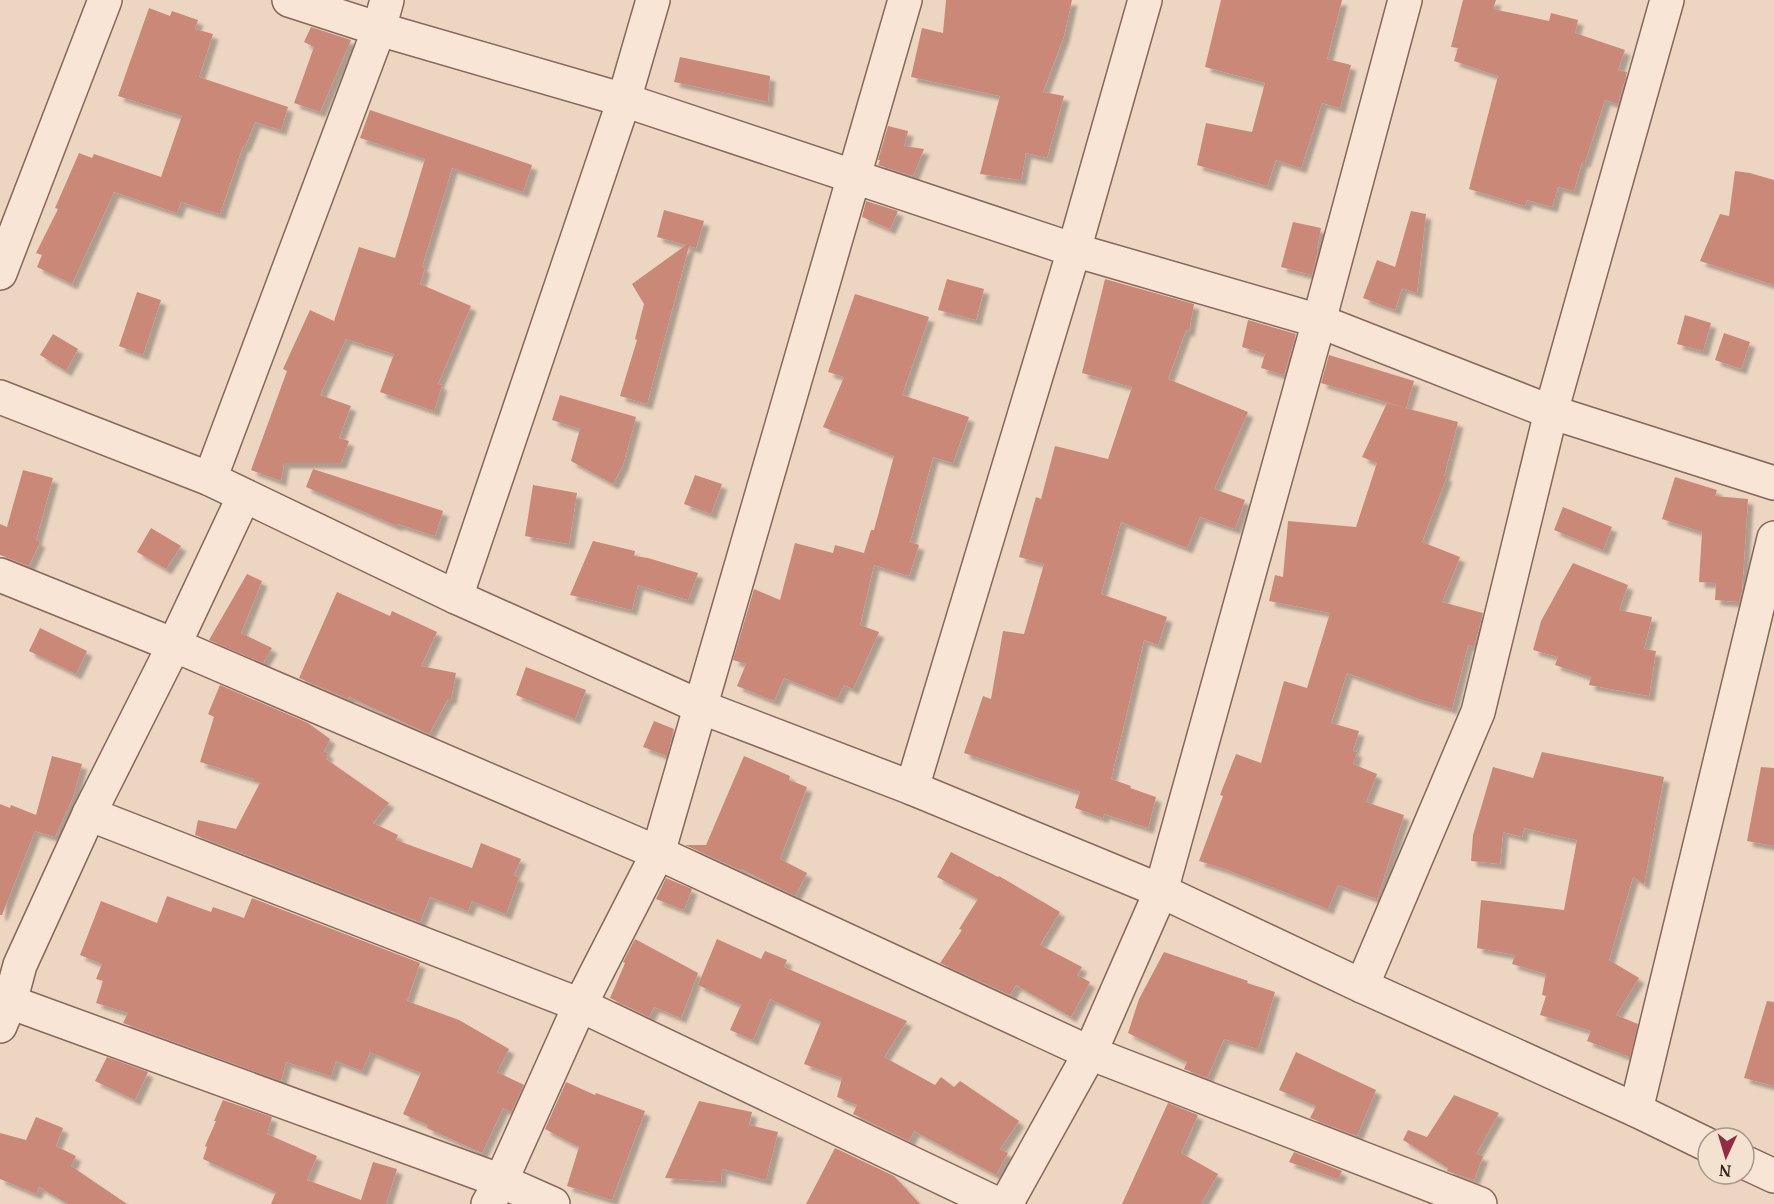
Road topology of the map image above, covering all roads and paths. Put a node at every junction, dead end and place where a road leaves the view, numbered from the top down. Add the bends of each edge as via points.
1 (105, 0) edge
2 (289, 0) edge
3 (653, 0) edge
4 (905, 0) edge
5 (1145, 0) edge
6 (1405, 0) edge
7 (1667, 0) edge
8 (383, 14) edge
9 (624, 100) junction
10 (853, 177) junction
11 (1074, 250) junction
12 (0, 273) edge
13 (1319, 321) junction
14 (0, 397) edge
15 (1551, 412) junction
16 (210, 479) junction
17 (1774, 483) edge
18 (244, 496) junction
19 (1774, 538) edge
20 (0, 575) edge
21 (456, 597) junction
22 (174, 645) junction
23 (701, 707) junction
24 (912, 788) junction
25 (88, 814) junction
26 (658, 853) junction
27 (1161, 891) junction
28 (1362, 986) junction
29 (580, 1005) junction
30 (5, 1014) edge
31 (1090, 1053) junction
32 (1636, 1110) junction
33 (1696, 1139) edge
34 (1756, 1168) edge
35 (1774, 1176) edge
36 (494, 1192) edge
37 (554, 1204) edge
38 (997, 1204) edge
39 (1006, 1204) edge
40 (1480, 1204) edge

1 - 12 street
2 - 8 street
3 - 9 street
4 - 10 street
5 - 11 street
6 - 13 street
7 - 15 street
8 - 9 street
8 - 16 street
9 - 10 street
9 - 21 street
10 - 11 street
10 - 23 street
11 - 13 street
11 - 24 street
13 - 15 street
13 - 27 street
14 - 16 street
15 - 17 street
15 - 28 street via 1478,712
16 - 18 street
18 - 21 street
18 - 22 street
19 - 32 street
20 - 22 street
21 - 23 street
22 - 25 street
22 - 26 street
23 - 24 street
23 - 26 street
24 - 27 street
25 - 29 street
25 - 30 street via 20,965
26 - 29 street
26 - 31 street
27 - 28 street
27 - 31 street
28 - 32 street
29 - 36 street
29 - 38 street
30 - 36 street
31 - 39 street
31 - 40 street
32 - 33 street
34 - 35 street
36 - 37 street

